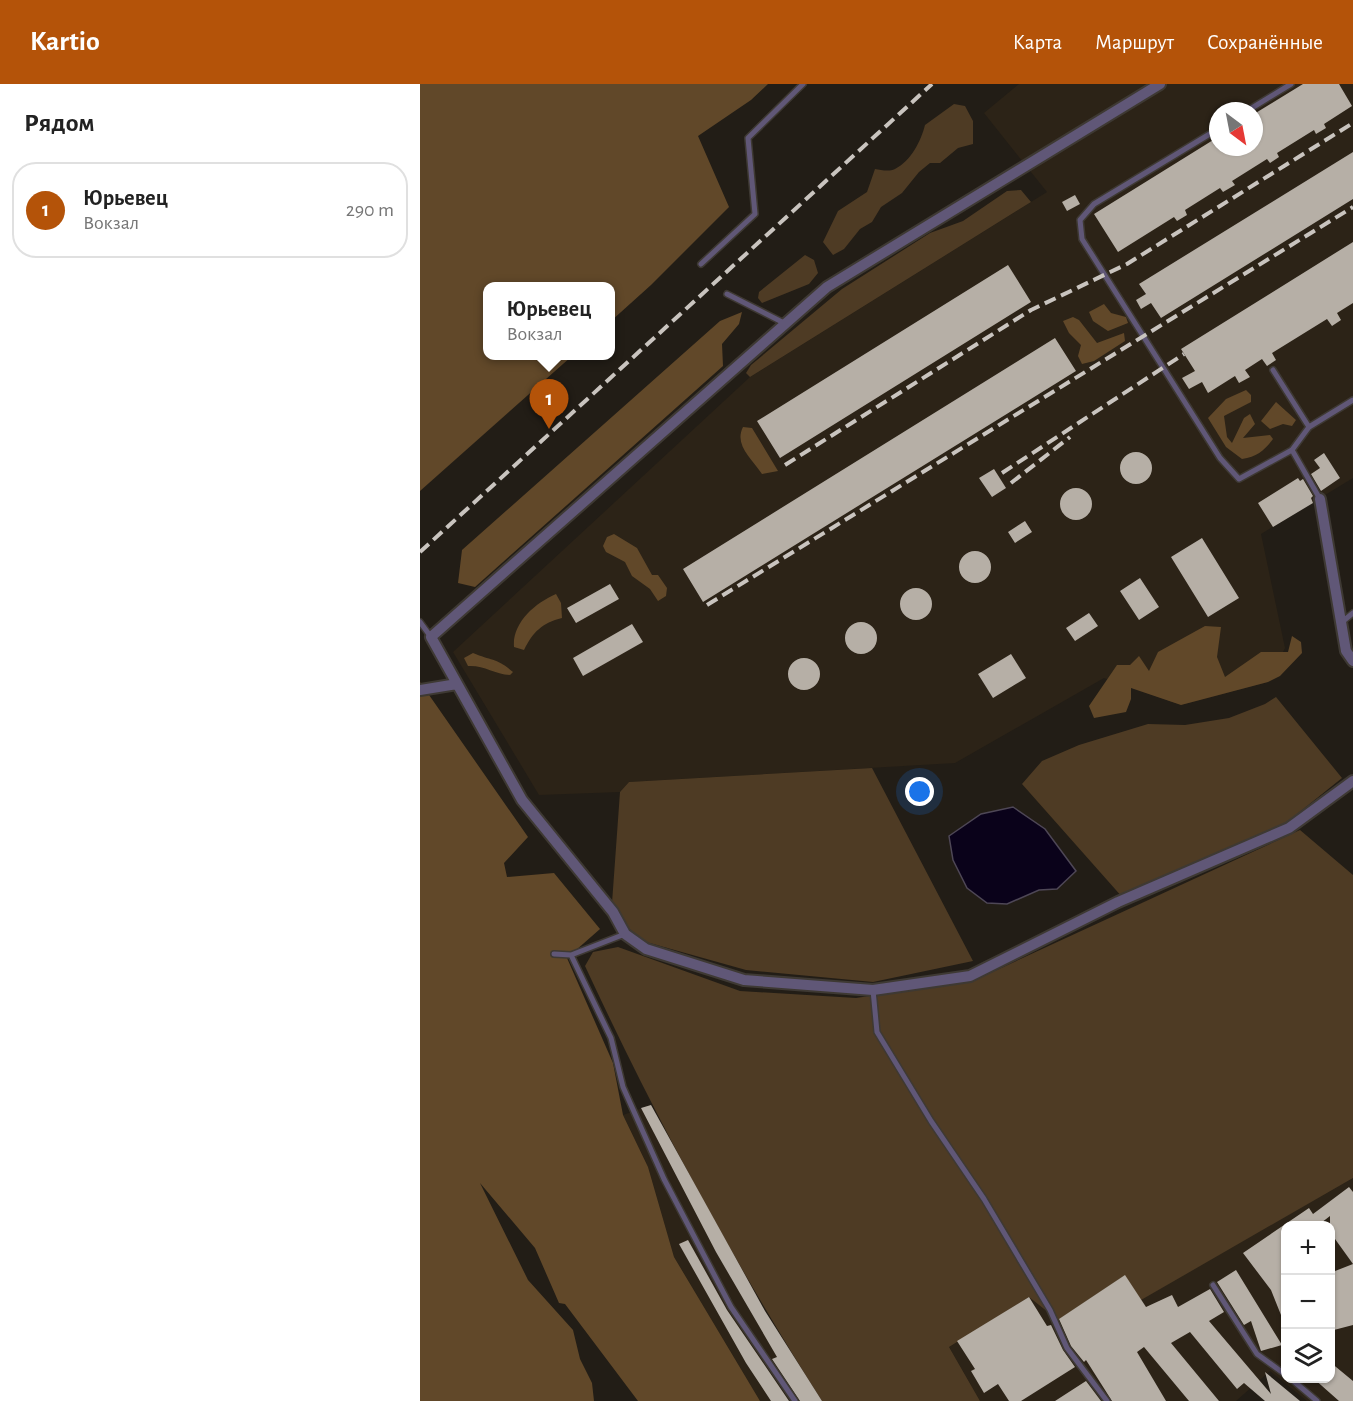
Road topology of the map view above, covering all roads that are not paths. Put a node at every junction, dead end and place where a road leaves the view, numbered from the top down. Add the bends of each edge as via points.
1 (803, 84) edge
2 (1160, 84) edge
3 (1291, 84) edge
4 (1262, 102) edge
5 (1209, 134) edge
6 (701, 264) dead end
7 (727, 294) dead end
8 (786, 324) junction
9 (1273, 370) dead end
10 (1353, 400) edge
11 (1309, 427) junction
12 (1292, 450) junction
13 (1320, 499) joint
14 (1353, 614) edge
15 (420, 622) edge
16 (1341, 624) junction
17 (431, 637) junction
18 (1353, 661) edge
19 (458, 684) junction
20 (420, 690) edge
21 (1353, 781) edge
22 (625, 934) junction
23 (554, 954) dead end
24 (571, 955) junction
25 (873, 990) junction
26 (1213, 1285) dead end
27 (1281, 1371) edge
28 (1296, 1383) edge
29 (795, 1401) edge
30 (1107, 1401) edge
31 (1317, 1401) edge

1 - 6 lane via 748,138 755,214
2 - 8 street via 827,287
3 - 4 lane
5 - 12 lane via 1094,204 1080,220 1082,239 1220,458 1239,479
7 - 8 lane
8 - 17 street
9 - 11 lane
10 - 11 lane
11 - 12 lane
12 - 13 lane
13 - 16 street
14 - 16 lane
15 - 17 lane
16 - 18 street via 1346,651
17 - 19 street
19 - 20 street
19 - 22 street via 522,800 613,912
21 - 25 street via 1289,828 1118,902 970,976
22 - 24 lane
22 - 25 street via 646,949 744,980
23 - 24 lane
24 - 29 lane via 611,1038 622,1087 664,1179 731,1307
25 - 30 lane via 877,1032 984,1199 1050,1310 1067,1348
26 - 27 lane via 1257,1354
28 - 31 lane

